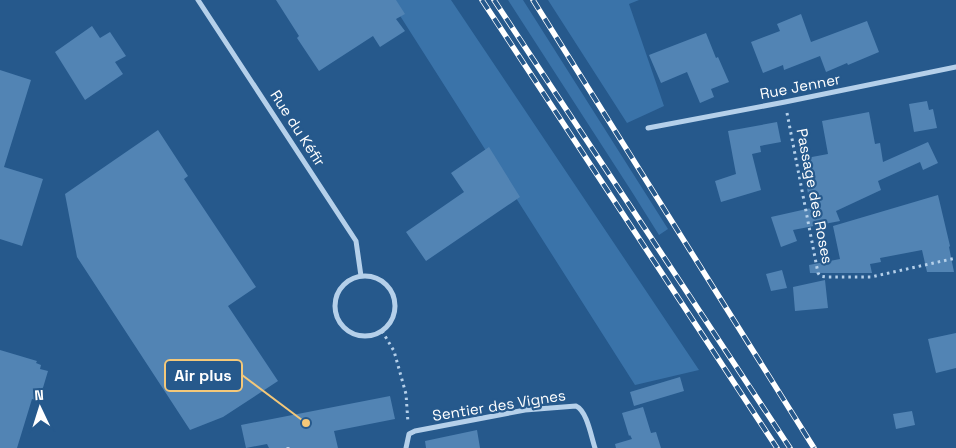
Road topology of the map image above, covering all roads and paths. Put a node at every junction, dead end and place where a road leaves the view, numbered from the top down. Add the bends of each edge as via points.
1 (198, 0) edge
2 (956, 67) edge
3 (785, 102) junction
4 (648, 128) dead end
5 (956, 258) edge
6 (361, 276) junction
7 (382, 331) junction
8 (410, 434) junction
9 (406, 448) edge
10 (595, 448) edge

1 - 6 street, Rue du Kéfir via 356,241
2 - 3 street, Rue Jenner
3 - 4 street, Rue Jenner
3 - 5 path, Passage des Roses via 820,276 871,277
6 - 7 street via 380,279 393,293 395,312 392,321
6 - 7 street via 344,284 338,292 335,301 338,319 343,327 360,336 369,337
7 - 8 path via 394,352 406,394
8 - 9 street
8 - 10 street, Sentier des Vignes via 525,410 576,406 585,414

